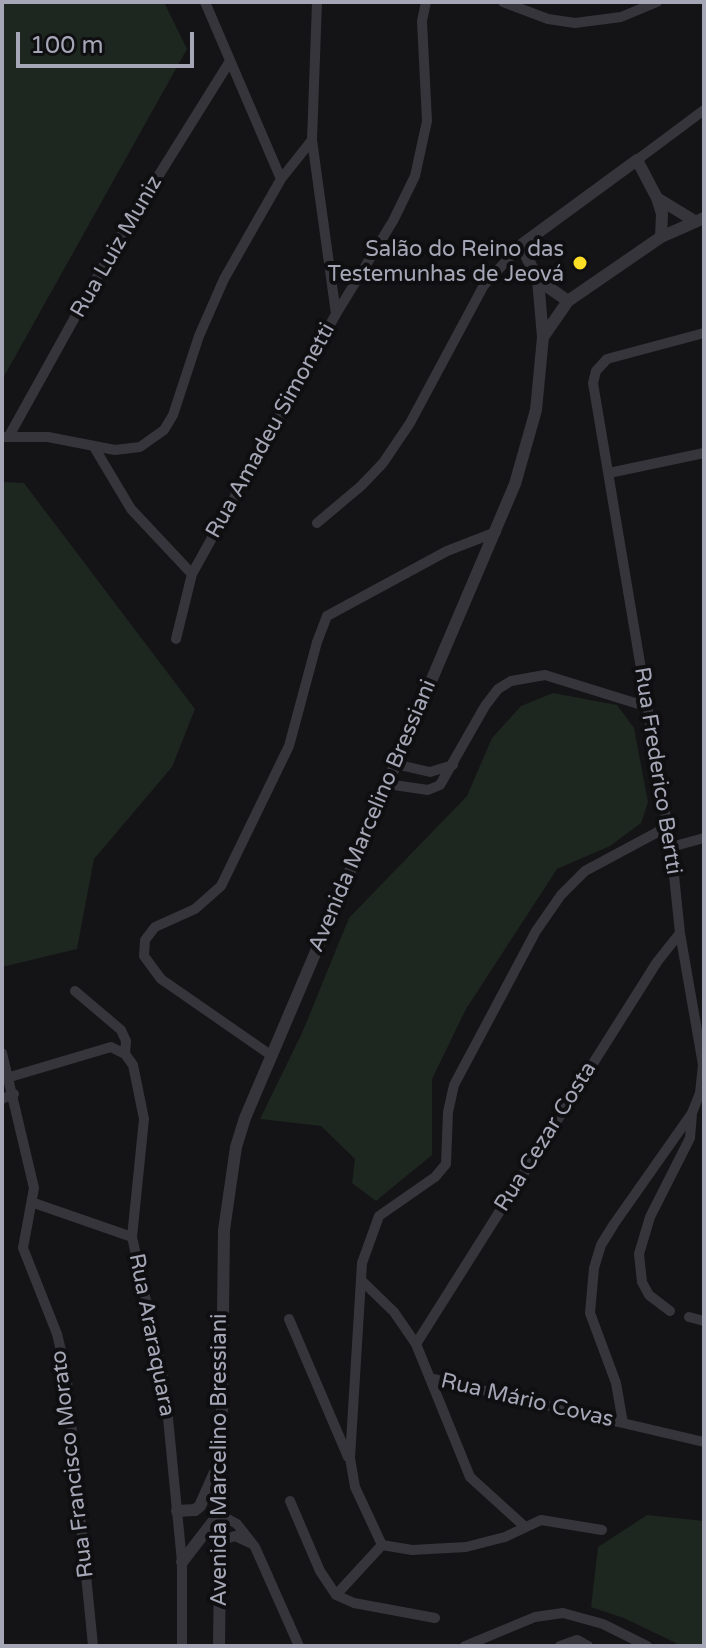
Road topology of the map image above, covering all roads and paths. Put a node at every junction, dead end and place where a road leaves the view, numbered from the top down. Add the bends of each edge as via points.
1 (205, 2) edge
2 (317, 2) edge
3 (426, 2) edge
4 (503, 2) edge
5 (657, 2) edge
6 (230, 61) junction
7 (704, 110) edge
8 (312, 140) junction
9 (637, 160) junction
10 (281, 179) junction
11 (657, 198) junction
12 (698, 219) edge
13 (661, 237) junction
14 (521, 245) junction
15 (538, 280) junction
16 (568, 301) junction
17 (336, 314) junction
18 (704, 333) edge
19 (543, 337) junction
20 (6, 436) edge
21 (94, 447) junction
22 (704, 454) edge
23 (609, 473) junction
24 (317, 523) dead end
25 (496, 532) junction
26 (192, 574) junction
27 (176, 639) dead end
28 (648, 707) junction
29 (395, 764) junction
30 (453, 765) junction
31 (387, 784) junction
32 (667, 827) junction
33 (704, 838) edge
34 (671, 847) junction
35 (680, 933) junction
36 (75, 991) dead end
37 (2, 1053) edge
38 (125, 1054) junction
39 (272, 1056) junction
40 (10, 1077) junction
41 (14, 1094) junction
42 (2, 1099) edge
43 (692, 1113) junction
44 (34, 1203) junction
45 (132, 1237) junction
46 (361, 1280) junction
47 (670, 1311) dead end
48 (689, 1317) dead end
49 (289, 1319) dead end
50 (704, 1321) edge
51 (416, 1344) junction
52 (430, 1378) junction
53 (623, 1423) junction
54 (704, 1442) edge
55 (350, 1458) junction
56 (220, 1460) junction
57 (290, 1501) dead end
58 (177, 1511) junction
59 (219, 1514) junction
60 (524, 1526) junction
61 (602, 1530) dead end
62 (220, 1541) junction
63 (382, 1545) junction
64 (255, 1547) junction
65 (182, 1562) junction
66 (336, 1595) junction
67 (435, 1618) dead end
68 (630, 1642) edge
69 (93, 1646) edge
70 (182, 1646) edge
71 (219, 1646) edge
72 (299, 1646) edge
73 (468, 1646) edge
74 (560, 1646) edge
75 (588, 1646) edge
76 (647, 1646) edge

1 - 6 street
2 - 8 street
3 - 17 street, Rua Amadeu Simonetti via 424,146 393,221
4 - 5 street via 575,23 621,17
6 - 10 street
6 - 20 street, Rua Luiz Muniz via 114,247
7 - 9 street
8 - 10 street
8 - 17 street
9 - 11 street
9 - 14 street
10 - 21 street via 224,279 164,430 140,447
11 - 12 street
11 - 13 street
12 - 13 street
13 - 16 street
14 - 15 street
14 - 24 street via 484,285 383,463
15 - 16 street
15 - 19 street
16 - 19 street, Avenida Marcelino Bressiani
17 - 26 street, Rua Amadeu Simonetti
18 - 23 street, Rua Frederico Bertti via 616,355 601,364 593,383
19 - 25 street, Avenida Marcelino Bressiani via 536,410
20 - 21 street via 48,437
21 - 26 street via 131,509
22 - 23 street
23 - 28 street, Rua Frederico Bertti
25 - 29 street, Avenida Marcelino Bressiani
25 - 39 street via 447,551 327,616 289,746 221,886 195,909 155,927 145,940 144,956 161,979
26 - 27 street, Rua Amadeu Simonetti
28 - 30 street via 562,678 511,681 485,706
28 - 32 street, Rua Frederico Bertti
29 - 30 street via 430,772
29 - 31 street, Avenida Marcelino Bressiani
30 - 31 street via 434,788
31 - 39 street, Avenida Marcelino Bressiani
32 - 34 street, Rua Frederico Bertti
32 - 46 street via 585,871 536,931 454,1085 446,1164 379,1216 366,1244
33 - 34 street
34 - 35 street, Rua Frederico Bertti
35 - 43 street, Rua Frederico Bertti via 703,1065
35 - 51 street, Rua Cezar Costa
36 - 38 street, Rua Araraquara via 121,1030
37 - 40 street, Rua Francisco Morato
38 - 40 street via 103,1048
38 - 45 street, Rua Araraquara via 136,1077 144,1119
39 - 56 street, Avenida Marcelino Bressiani via 245,1118 229,1179
40 - 41 street, Rua Francisco Morato
41 - 42 street
41 - 44 street, Rua Francisco Morato
43 - 47 street, Rua Frederico Bertti via 690,1138 650,1217 639,1254 649,1295
43 - 53 street, Rua Frederico Bertti via 607,1235 594,1268 590,1313 616,1383
44 - 45 street
44 - 69 street, Rua Francisco Morato via 23,1248 66,1371
45 - 58 street, Rua Araraquara via 165,1387
46 - 51 street via 394,1312
46 - 55 street
48 - 50 street
49 - 55 street
51 - 52 street
52 - 53 street, Rua Mário Covas
52 - 60 street via 470,1477
53 - 54 street
55 - 63 street via 355,1487
56 - 58 street via 200,1506
56 - 59 street, Avenida Marcelino Bressiani
57 - 66 street
58 - 65 street, Rua Araraquara
59 - 62 street, Avenida Marcelino Bressiani
59 - 64 street via 237,1524
59 - 65 street
60 - 61 street via 550,1520
60 - 63 street via 466,1547 412,1550
62 - 64 street via 235,1536
62 - 71 street, Avenida Marcelino Bressiani
63 - 66 street
64 - 72 street
65 - 70 street, Rua Araraquara
66 - 67 street
68 - 73 street via 581,1616 550,1613
68 - 76 street
74 - 75 street via 577,1640

